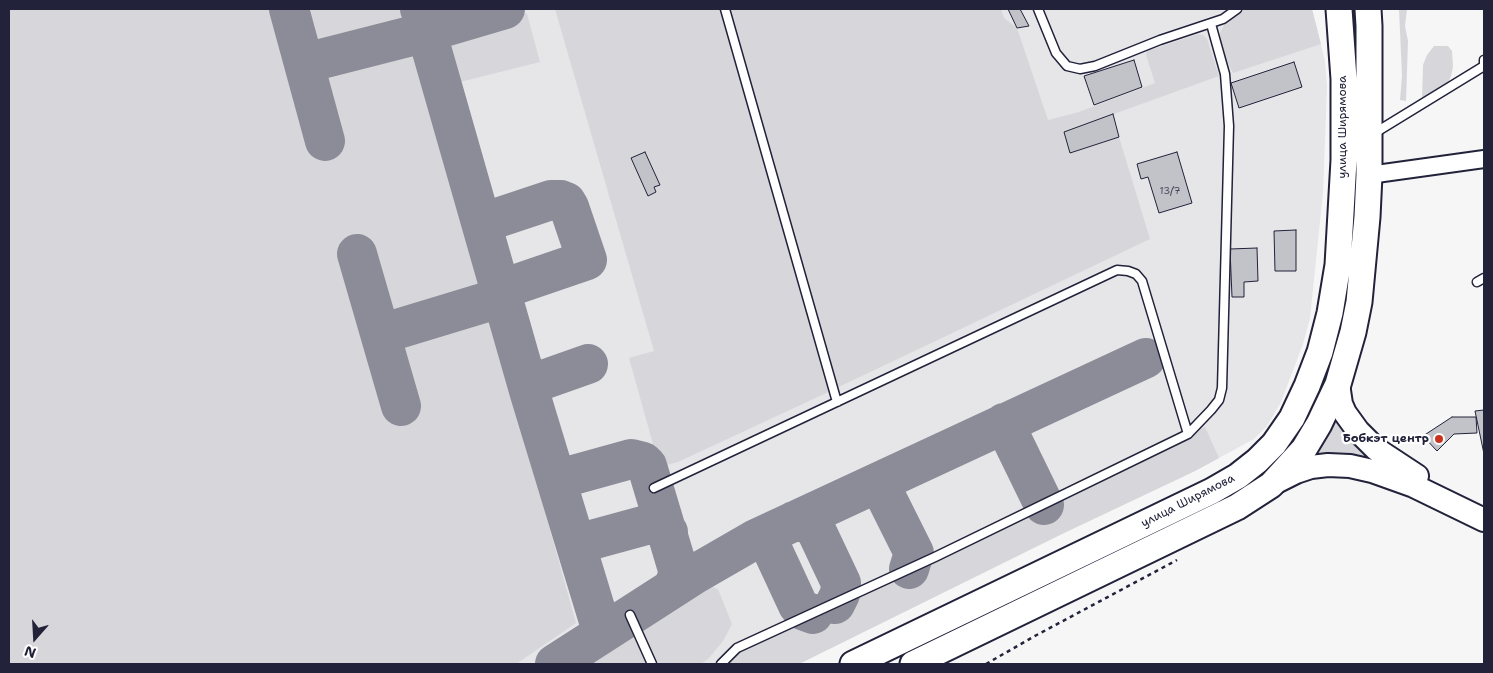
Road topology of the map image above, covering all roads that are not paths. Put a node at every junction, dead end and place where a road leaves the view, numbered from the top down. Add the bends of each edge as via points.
1 (725, 9) edge
2 (1038, 9) edge
3 (1237, 9) edge
4 (1339, 9) edge
5 (1368, 9) edge
6 (1211, 24) junction
7 (1484, 60) edge
8 (1369, 137) junction
9 (1484, 159) edge
10 (1369, 175) junction
11 (1338, 384) junction
12 (837, 402) junction
13 (1188, 434) junction
14 (1271, 485) junction
15 (654, 488) dead end
16 (1484, 519) edge
17 (630, 615) dead end
18 (652, 664) edge
19 (721, 664) edge
20 (853, 664) edge
21 (913, 664) edge

1 - 12 lane
2 - 6 lane via 1056,53 1067,66 1080,69
3 - 6 lane
4 - 20 main road, улица Ширямова via 1344,79 1344,151 1338,265 1330,313 1308,386 1274,444 1238,476 1212,491
5 - 8 main road, улица Ширямова
6 - 13 lane via 1225,74 1229,126 1222,388 1219,400
7 - 8 lane via 1484,66
8 - 10 main road, улица Ширямова
9 - 10 street
10 - 11 main road, улица Ширямова via 1359,302
11 - 14 main road, улица Ширямова via 1304,449
11 - 16 street via 1345,413 1376,449
12 - 13 lane via 1118,270 1136,274 1142,281
12 - 15 lane
13 - 19 lane via 935,557 737,648
14 - 16 street via 1311,467 1350,466 1400,480
14 - 21 main road, улица Ширямова via 1208,522
17 - 18 lane

